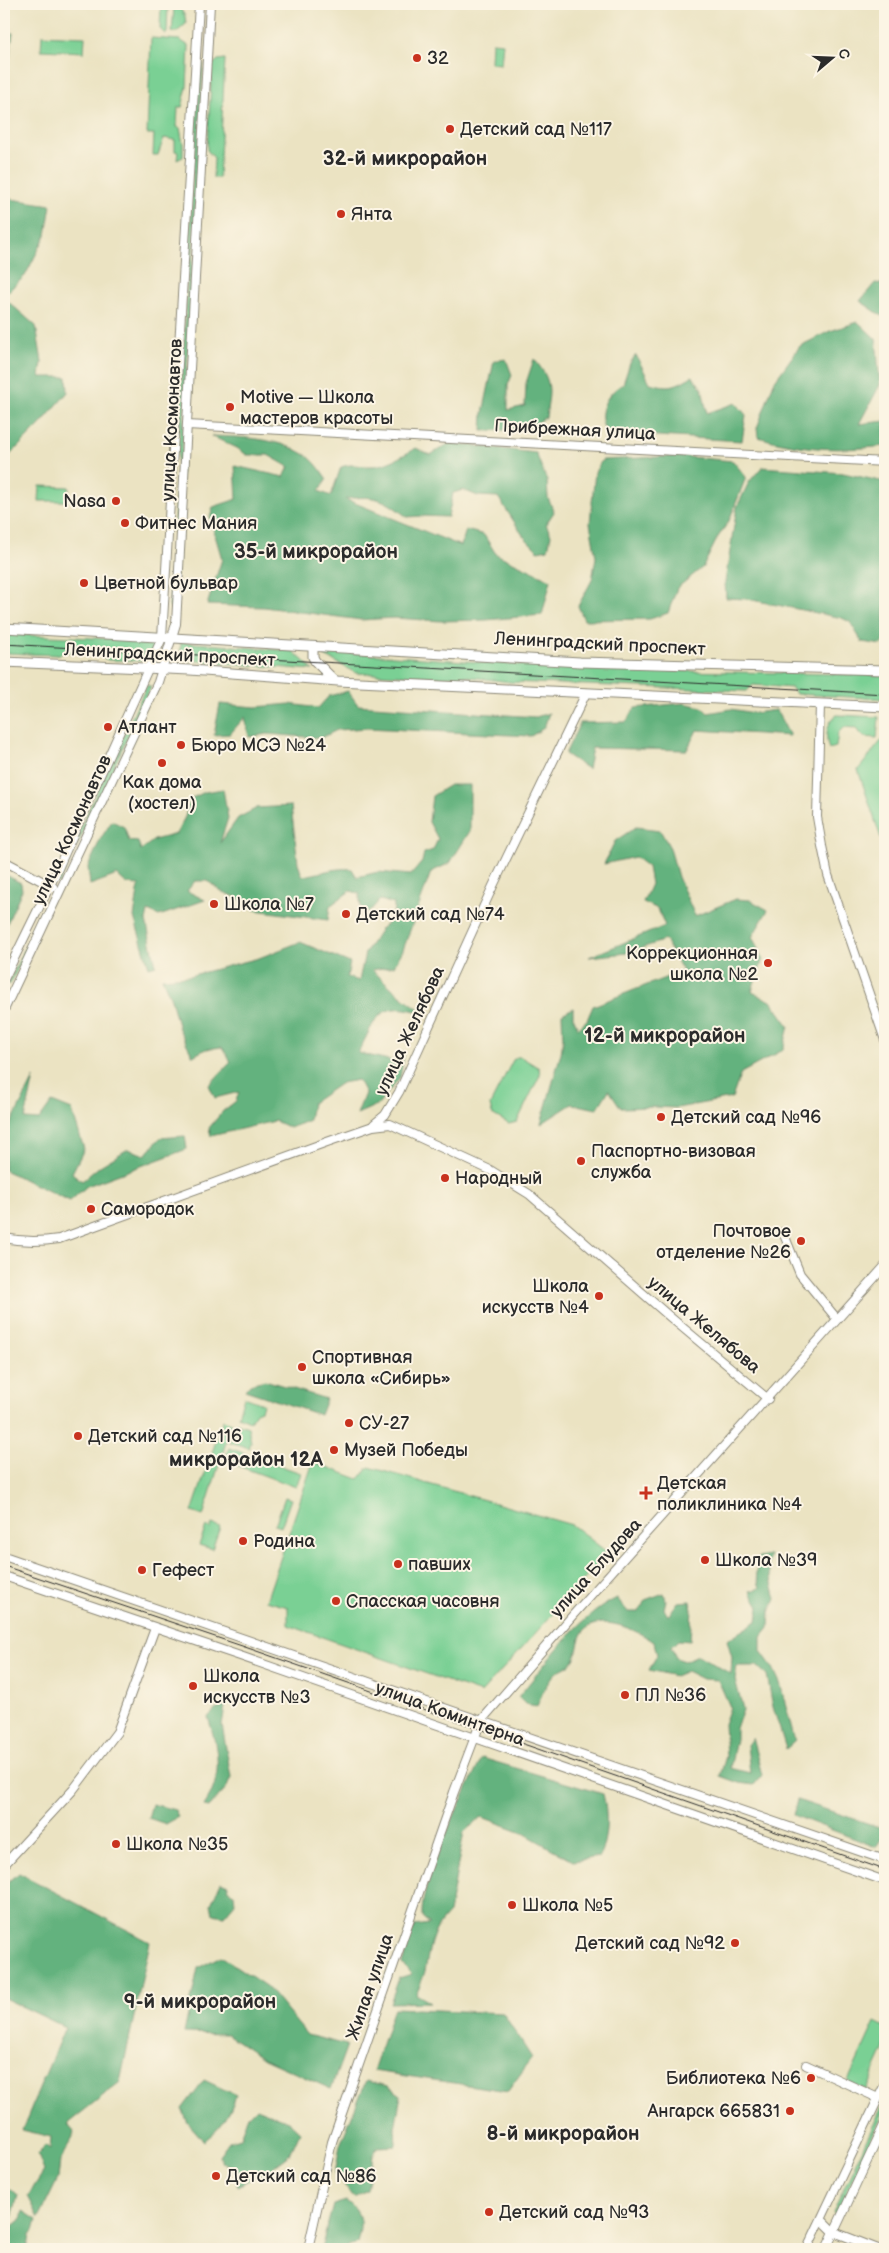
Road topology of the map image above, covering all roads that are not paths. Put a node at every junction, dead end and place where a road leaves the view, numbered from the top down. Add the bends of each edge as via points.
1 (199, 4) edge
2 (210, 4) edge
3 (196, 50) junction
4 (208, 51) junction
5 (187, 425) junction
6 (885, 462) edge
7 (169, 538) junction
8 (182, 539) junction
9 (4, 628) edge
10 (162, 638) junction
11 (173, 639) junction
12 (313, 647) junction
13 (4, 662) edge
14 (150, 668) junction
15 (163, 668) junction
16 (885, 670) edge
17 (334, 680) junction
18 (586, 693) junction
19 (820, 704) junction
20 (885, 707) edge
21 (4, 860) edge
22 (50, 885) junction
23 (59, 892) junction
24 (4, 979) edge
25 (4, 1010) edge
26 (885, 1040) edge
27 (395, 1101) junction
28 (373, 1126) junction
29 (398, 1126) junction
30 (783, 1232) dead end
31 (4, 1238) edge
32 (885, 1266) edge
33 (837, 1319) junction
34 (768, 1399) junction
35 (4, 1556) edge
36 (4, 1576) edge
37 (155, 1628) junction
38 (482, 1721) junction
39 (475, 1738) junction
40 (885, 1860) edge
41 (4, 1865) edge
42 (885, 1881) edge
43 (806, 2065) dead end
44 (885, 2084) edge
45 (878, 2098) junction
46 (885, 2123) edge
47 (822, 2220) junction
48 (834, 2232) junction
49 (308, 2249) edge
50 (807, 2249) edge
51 (826, 2249) edge
52 (878, 2249) edge

1 - 3 street, улица Космонавтов
2 - 4 street, улица Космонавтов
3 - 4 street
3 - 7 street, улица Космонавтов
4 - 5 street, улица Космонавтов
5 - 6 street, Прибрежная улица
5 - 8 street, улица Космонавтов
7 - 8 street
7 - 10 street, улица Космонавтов
8 - 11 street, улица Космонавтов
9 - 10 main road, Ленинградский проспект
10 - 11 main road, Ленинградский проспект
10 - 14 street, улица Космонавтов
11 - 12 main road, Ленинградский проспект
11 - 15 street, улица Космонавтов
12 - 16 main road, Ленинградский проспект via 580,662
12 - 17 main road via 313,658
13 - 14 main road, Ленинградский проспект
14 - 15 main road, Ленинградский проспект
14 - 22 street, улица Космонавтов
15 - 17 main road, Ленинградский проспект
15 - 23 street, улица Космонавтов
17 - 18 main road, Ленинградский проспект
18 - 19 main road, Ленинградский проспект
18 - 27 street, улица Желябова
19 - 20 main road, Ленинградский проспект
19 - 26 street via 818,818 822,846 828,876
21 - 22 street
22 - 23 street
22 - 24 street, улица Космонавтов
23 - 25 street, улица Космонавтов
27 - 28 street, улица Желябова
27 - 29 street via 390,1117
28 - 29 street, улица Желябова
28 - 31 street via 66,1236 42,1242
29 - 34 street, улица Желябова via 490,1170 529,1194
30 - 33 street via 800,1274
32 - 33 street, улица Блудова
33 - 34 street, улица Блудова
34 - 38 street, улица Блудова
35 - 38 street, улица Коминтерна
36 - 37 street, улица Коминтерна
37 - 39 street, улица Коминтерна
37 - 41 street via 117,1732 73,1790
38 - 39 street, улица Блудова
38 - 40 street, улица Коминтерна
39 - 42 street, улица Коминтерна
39 - 49 street, Жилая улица via 332,2142
43 - 45 street
44 - 45 street
45 - 47 street
46 - 48 street
47 - 48 street
47 - 50 street
48 - 51 street
48 - 52 street

